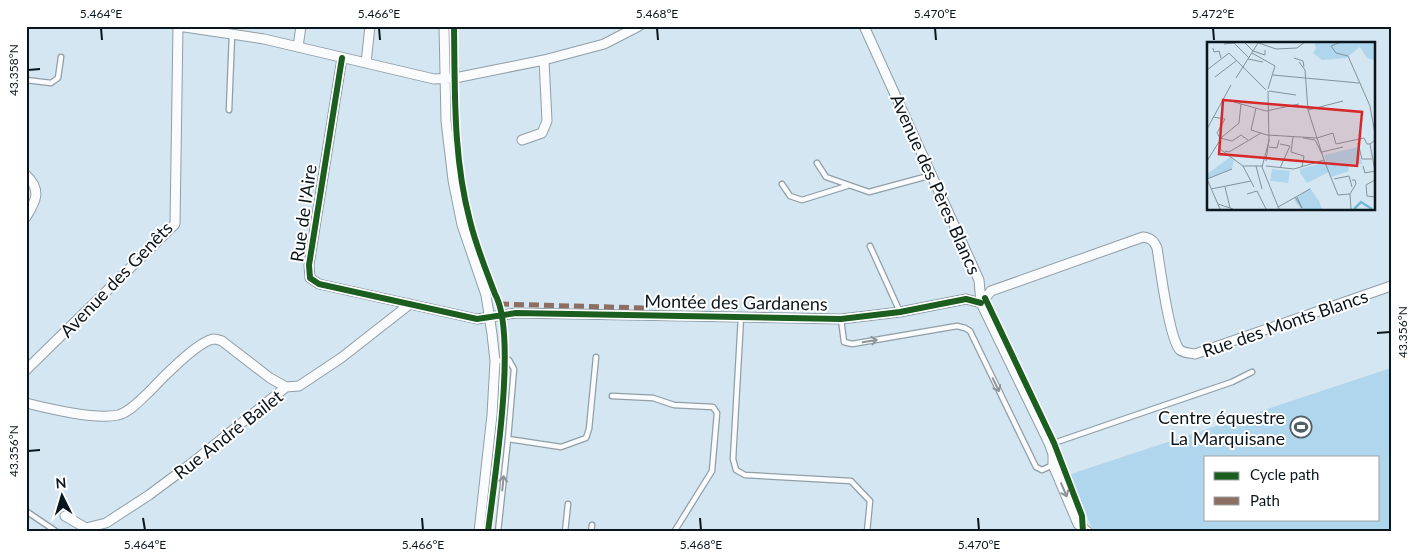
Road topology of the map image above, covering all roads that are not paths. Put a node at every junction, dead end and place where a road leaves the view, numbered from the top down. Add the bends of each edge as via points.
1 (178, 26) edge
2 (301, 26) edge
3 (370, 26) edge
4 (444, 26) edge
5 (639, 26) edge
6 (864, 26) edge
7 (194, 28) edge
8 (232, 34) junction
9 (298, 47) junction
10 (61, 57) dead end
11 (342, 58) junction
12 (544, 60) junction
13 (366, 63) junction
14 (445, 79) junction
15 (26, 80) edge
16 (230, 110) dead end
17 (522, 140) dead end
18 (817, 162) dead end
19 (26, 175) edge
20 (932, 175) junction
21 (782, 184) dead end
22 (848, 185) junction
23 (26, 217) edge
24 (870, 246) dead end
25 (1391, 286) edge
26 (981, 303) junction
27 (410, 304) junction
28 (900, 312) junction
29 (741, 317) junction
30 (490, 318) junction
31 (841, 319) junction
32 (596, 357) dead end
33 (494, 361) junction
34 (26, 370) edge
35 (1252, 372) dead end
36 (286, 387) junction
37 (612, 396) dead end
38 (26, 403) edge
39 (508, 439) junction
40 (1050, 443) junction
41 (1053, 466) junction
42 (568, 504) dead end
43 (26, 511) edge
44 (65, 516) dead end
45 (592, 525) dead end
46 (1076, 528) edge
47 (57, 532) edge
48 (479, 532) edge
49 (498, 532) edge
50 (565, 532) edge
51 (591, 532) edge
52 (674, 532) edge
53 (867, 532) edge
54 (1088, 532) edge

1 - 7 street
1 - 34 street, Avenue des Genêts via 174,224
2 - 9 street
3 - 13 street
4 - 14 street
5 - 12 street via 604,44
6 - 20 street, Avenue des Pères Blancs
7 - 8 street
8 - 9 street
8 - 16 lane
9 - 11 street
10 - 15 lane via 58,78 51,83
11 - 13 street
11 - 27 street, Rue de l'Aire via 309,264 310,278 319,284
12 - 14 street
12 - 17 street via 547,121 542,133
13 - 14 street
14 - 30 street via 453,180 462,225 486,295
18 - 22 lane via 826,177
19 - 23 street via 36,189 36,198
20 - 22 lane via 869,192
20 - 26 street, Avenue des Pères Blancs via 979,280
21 - 22 lane via 790,196 802,200
24 - 28 lane
25 - 26 street, Rue des Monts Blancs via 1195,354 1186,353 1175,341 1157,248 1149,238 1142,237 991,291
26 - 28 street, Montée des Gardanens via 966,298
26 - 40 street, Avenue des Pères Blancs
27 - 30 street, Rue de l'Aire via 477,319
27 - 36 street, Rue André Bailet via 334,363 299,386
28 - 31 street, Montée des Gardanens
29 - 30 street, Montée des Gardanens via 516,313
29 - 31 street, Montée des Gardanens
29 - 53 lane via 733,459 736,470 745,475 851,481 870,501
30 - 33 street
31 -> 41 lane via 844,342 852,344 957,326 970,331 1036,467 1042,470
32 - 39 lane via 586,438 561,447
33 - 39 lane via 509,360 514,369
33 - 48 street via 492,415
35 - 40 lane via 1232,382
36 - 38 street via 222,340 214,339 188,355 134,407 119,415 64,412
36 - 44 street, Rue André Bailet via 192,463 106,523 86,528
37 - 52 lane via 713,407 717,413 712,471
49 -> 39 lane
40 - 41 street, Avenue des Pères Blancs
41 -> 46 street, Avenue des Pères Blancs
42 - 50 lane
43 - 47 lane
45 - 51 lane
46 - 54 street, Avenue des Pères Blancs

